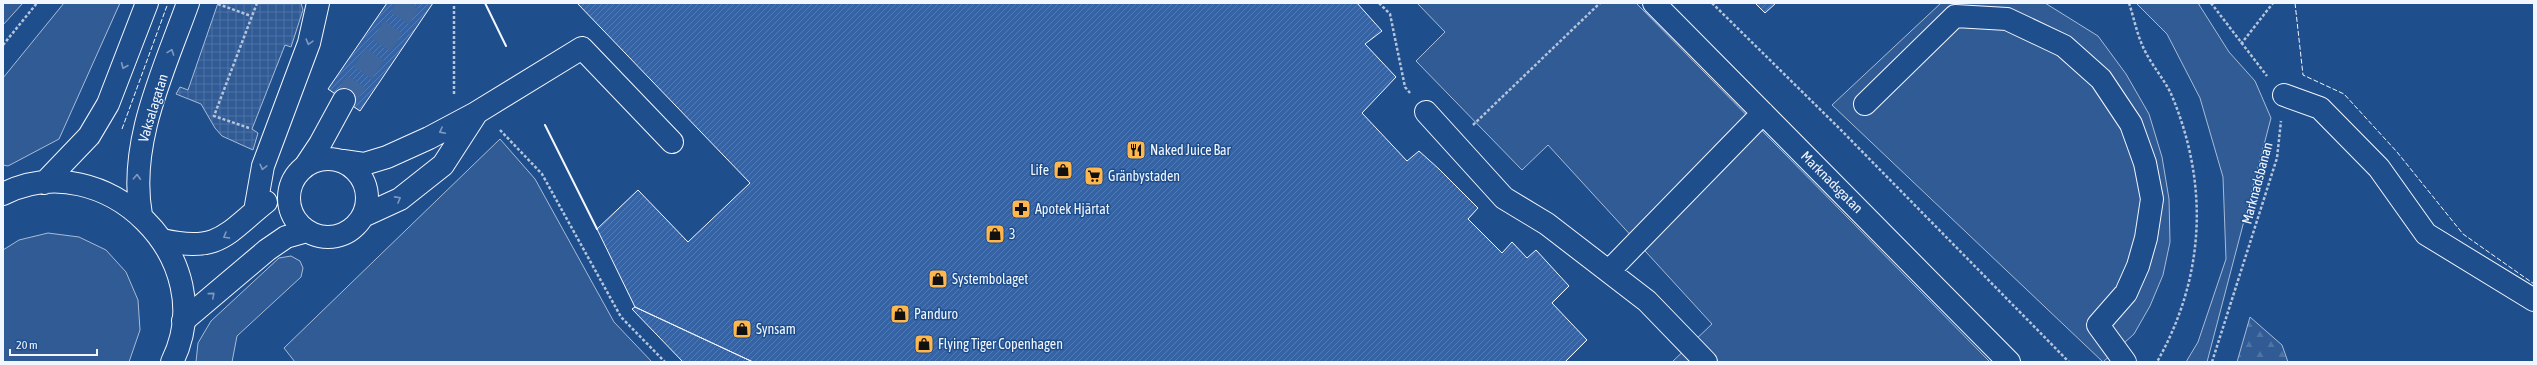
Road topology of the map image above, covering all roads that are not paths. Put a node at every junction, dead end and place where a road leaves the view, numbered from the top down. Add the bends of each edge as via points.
1 (147, 3) edge
2 (188, 3) edge
3 (318, 3) edge
4 (1654, 3) edge
5 (2284, 95) road end
6 (1865, 104) dead end
7 (469, 108) junction
8 (1426, 112) road end
9 (1763, 113) junction
10 (672, 142) dead end
11 (337, 160) junction
12 (301, 170) junction
13 (44, 183) junction
14 (5, 192) edge
15 (255, 211) junction
16 (141, 215) junction
17 (362, 216) junction
18 (307, 231) junction
19 (162, 240) junction
20 (1609, 271) junction
21 (2534, 300) edge
22 (182, 321) junction
23 (173, 361) edge
24 (1706, 362) edge
25 (2009, 362) edge
26 (2125, 362) edge

1 -> 13 main road via 108,104 89,136
16 -> 2 main road, Vaksalagatan via 137,192 140,146
3 -> 15 main road via 310,43 262,166
4 - 9 main road, Marknadsgatan
5 - 21 main road via 2320,108 2379,168 2426,234
6 - 26 main road via 1955,16 2007,19 2064,46 2080,58 2101,79 2130,124 2145,163 2152,199 2146,238 2138,266 2126,293 2098,325
7 - 10 main road via 582,48
7 -> 11 main road via 387,157 364,164
17 -> 7 main road via 400,199 443,165
8 - 20 main road via 1504,198 1547,224
9 - 20 main road
9 - 25 main road, Marknadsgatan
11 - 12 main road via 318,160
11 - 12 main road via 330,145 344,100 320,144
11 - 17 main road via 354,169 362,179 367,197
12 - 15 main road
12 - 18 main road via 290,192 291,211 297,222
13 - 14 main road
13 - 16 main road via 70,183 96,189 120,200
15 -> 19 main road via 220,239 191,245
16 - 19 main road
17 - 18 main road via 355,226 344,234 318,236
22 -> 18 main road via 267,250 286,237
19 - 22 main road via 181,287
20 - 24 main road via 1647,301
22 - 23 main road

